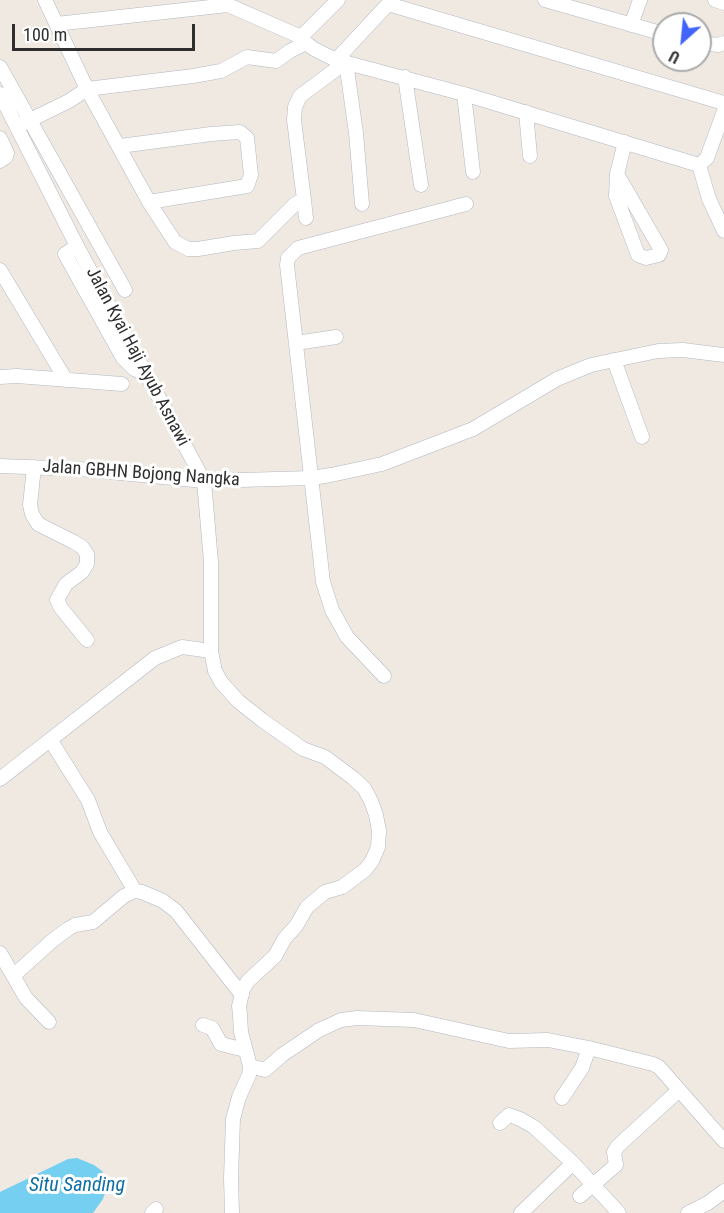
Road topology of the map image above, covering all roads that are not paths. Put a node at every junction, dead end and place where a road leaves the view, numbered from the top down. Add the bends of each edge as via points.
1 (45, 0) edge
2 (338, 0) edge
3 (544, 0) edge
4 (640, 0) edge
5 (715, 0) edge
6 (390, 2) edge
7 (724, 3) edge
8 (586, 6) edge
9 (56, 24) junction
10 (631, 25) junction
11 (652, 31) edge
12 (303, 40) junction
13 (341, 61) junction
14 (0, 67) edge
15 (405, 77) junction
16 (87, 89) junction
17 (0, 94) edge
18 (464, 94) junction
19 (724, 103) edge
20 (526, 112) junction
21 (723, 118) edge
22 (24, 123) junction
23 (0, 138) edge
24 (625, 142) junction
25 (120, 146) junction
26 (530, 156) dead end
27 (0, 160) edge
28 (699, 165) junction
29 (473, 172) dead end
30 (617, 174) junction
31 (421, 185) dead end
32 (304, 200) junction
33 (149, 202) junction
34 (362, 204) dead end
35 (466, 204) dead end
36 (306, 218) dead end
37 (724, 231) edge
38 (77, 246) junction
39 (0, 270) edge
40 (101, 291) junction
41 (336, 337) dead end
42 (296, 343) junction
43 (724, 355) edge
44 (614, 360) junction
45 (146, 374) junction
46 (0, 377) edge
47 (66, 380) junction
48 (122, 384) dead end
49 (642, 437) dead end
50 (0, 466) edge
51 (34, 467) junction
52 (312, 478) junction
53 (204, 481) junction
54 (87, 640) dead end
55 (211, 651) junction
56 (384, 676) dead end
57 (51, 741) junction
58 (0, 779) edge
59 (135, 891) junction
60 (0, 942) edge
61 (0, 951) edge
62 (13, 976) junction
63 (242, 995) junction
64 (49, 1023) dead end
65 (203, 1025) dead end
66 (589, 1048) junction
67 (245, 1050) junction
68 (250, 1066) junction
69 (679, 1090) junction
70 (562, 1098) dead end
71 (500, 1123) dead end
72 (722, 1133) edge
73 (573, 1163) junction
74 (594, 1184) junction
75 (724, 1191) edge
76 (580, 1196) dead end
77 (232, 1213) edge
78 (521, 1213) edge
79 (619, 1213) edge
80 (688, 1213) edge

1 - 9 street
2 - 12 street
3 - 8 street
4 - 10 street
5 - 7 street
6 - 13 street
6 - 19 street
8 - 10 street
9 - 12 street via 228,5
9 - 16 street
10 - 11 street
12 - 13 street
12 - 16 street via 276,61 247,57 202,74
13 - 15 street
13 - 32 street via 300,96 294,107
13 - 34 street via 356,133
14 - 22 street
15 - 18 street
15 - 31 street
16 - 22 street
16 - 25 street
17 - 22 street, Jalan Kyai Haji Ayub Asnawi
18 - 20 street
18 - 29 street
20 - 24 street
20 - 26 street
21 - 28 street via 707,158
22 - 38 street, Jalan Kyai Haji Ayub Asnawi
22 - 40 street via 122,285
23 - 27 street via 7,153
24 - 28 street
24 - 30 street
25 - 33 street
25 - 33 street via 240,132 247,138 251,175 246,186
28 - 37 street
30 - 30 street via 616,196 638,255 659,255 661,250
32 - 33 street via 295,204 258,241 198,249 175,242
32 - 36 street
35 - 42 street via 298,248 287,265
38 - 40 street, Jalan Kyai Haji Ayub Asnawi
38 - 45 street via 65,254 123,358
39 - 47 street
40 - 45 street, Jalan Kyai Haji Ayub Asnawi
41 - 42 street
42 - 52 street
43 - 44 street, Jalan GBHN Bojong Nangka via 658,351
44 - 49 street
44 - 52 street, Jalan GBHN Bojong Nangka via 557,379 482,424 426,447 382,464
45 - 53 street, Jalan Kyai Haji Ayub Asnawi
46 - 47 street
47 - 48 street
50 - 51 street, Jalan GBHN Bojong Nangka
51 - 53 street, Jalan GBHN Bojong Nangka
51 - 54 street via 30,505 38,524 74,542 87,554 82,572 66,584 57,600
52 - 53 street, Jalan GBHN Bojong Nangka
52 - 56 street via 323,582 332,610 347,637
53 - 55 street, Jalan Kyai Haji Ayub Asnawi via 211,562
55 - 57 street via 182,647 155,658
55 - 63 street, Jalan Kyai Haji Ayub Asnawi via 218,676 238,701 303,749 325,756 364,788 379,831 378,847 365,870 307,907 275,956 248,981
57 - 58 street
57 - 59 street via 88,800 100,832
59 - 62 street via 93,922 68,929
59 - 63 street via 163,901 176,911
60 - 61 street
61 - 62 street
62 - 64 street via 26,998
63 - 67 street via 240,1015
65 - 67 street via 212,1028 222,1044
66 - 68 street via 548,1040 509,1041 414,1020 357,1018 319,1030 266,1070
66 - 69 street via 653,1064
66 - 70 street
67 - 68 street
68 - 77 street via 233,1119
69 - 72 street
69 - 74 street via 618,1146 614,1152 616,1165
71 - 73 street via 509,1115 520,1119
73 - 74 street
73 - 78 street
74 - 76 street
74 - 79 street
75 - 80 street

